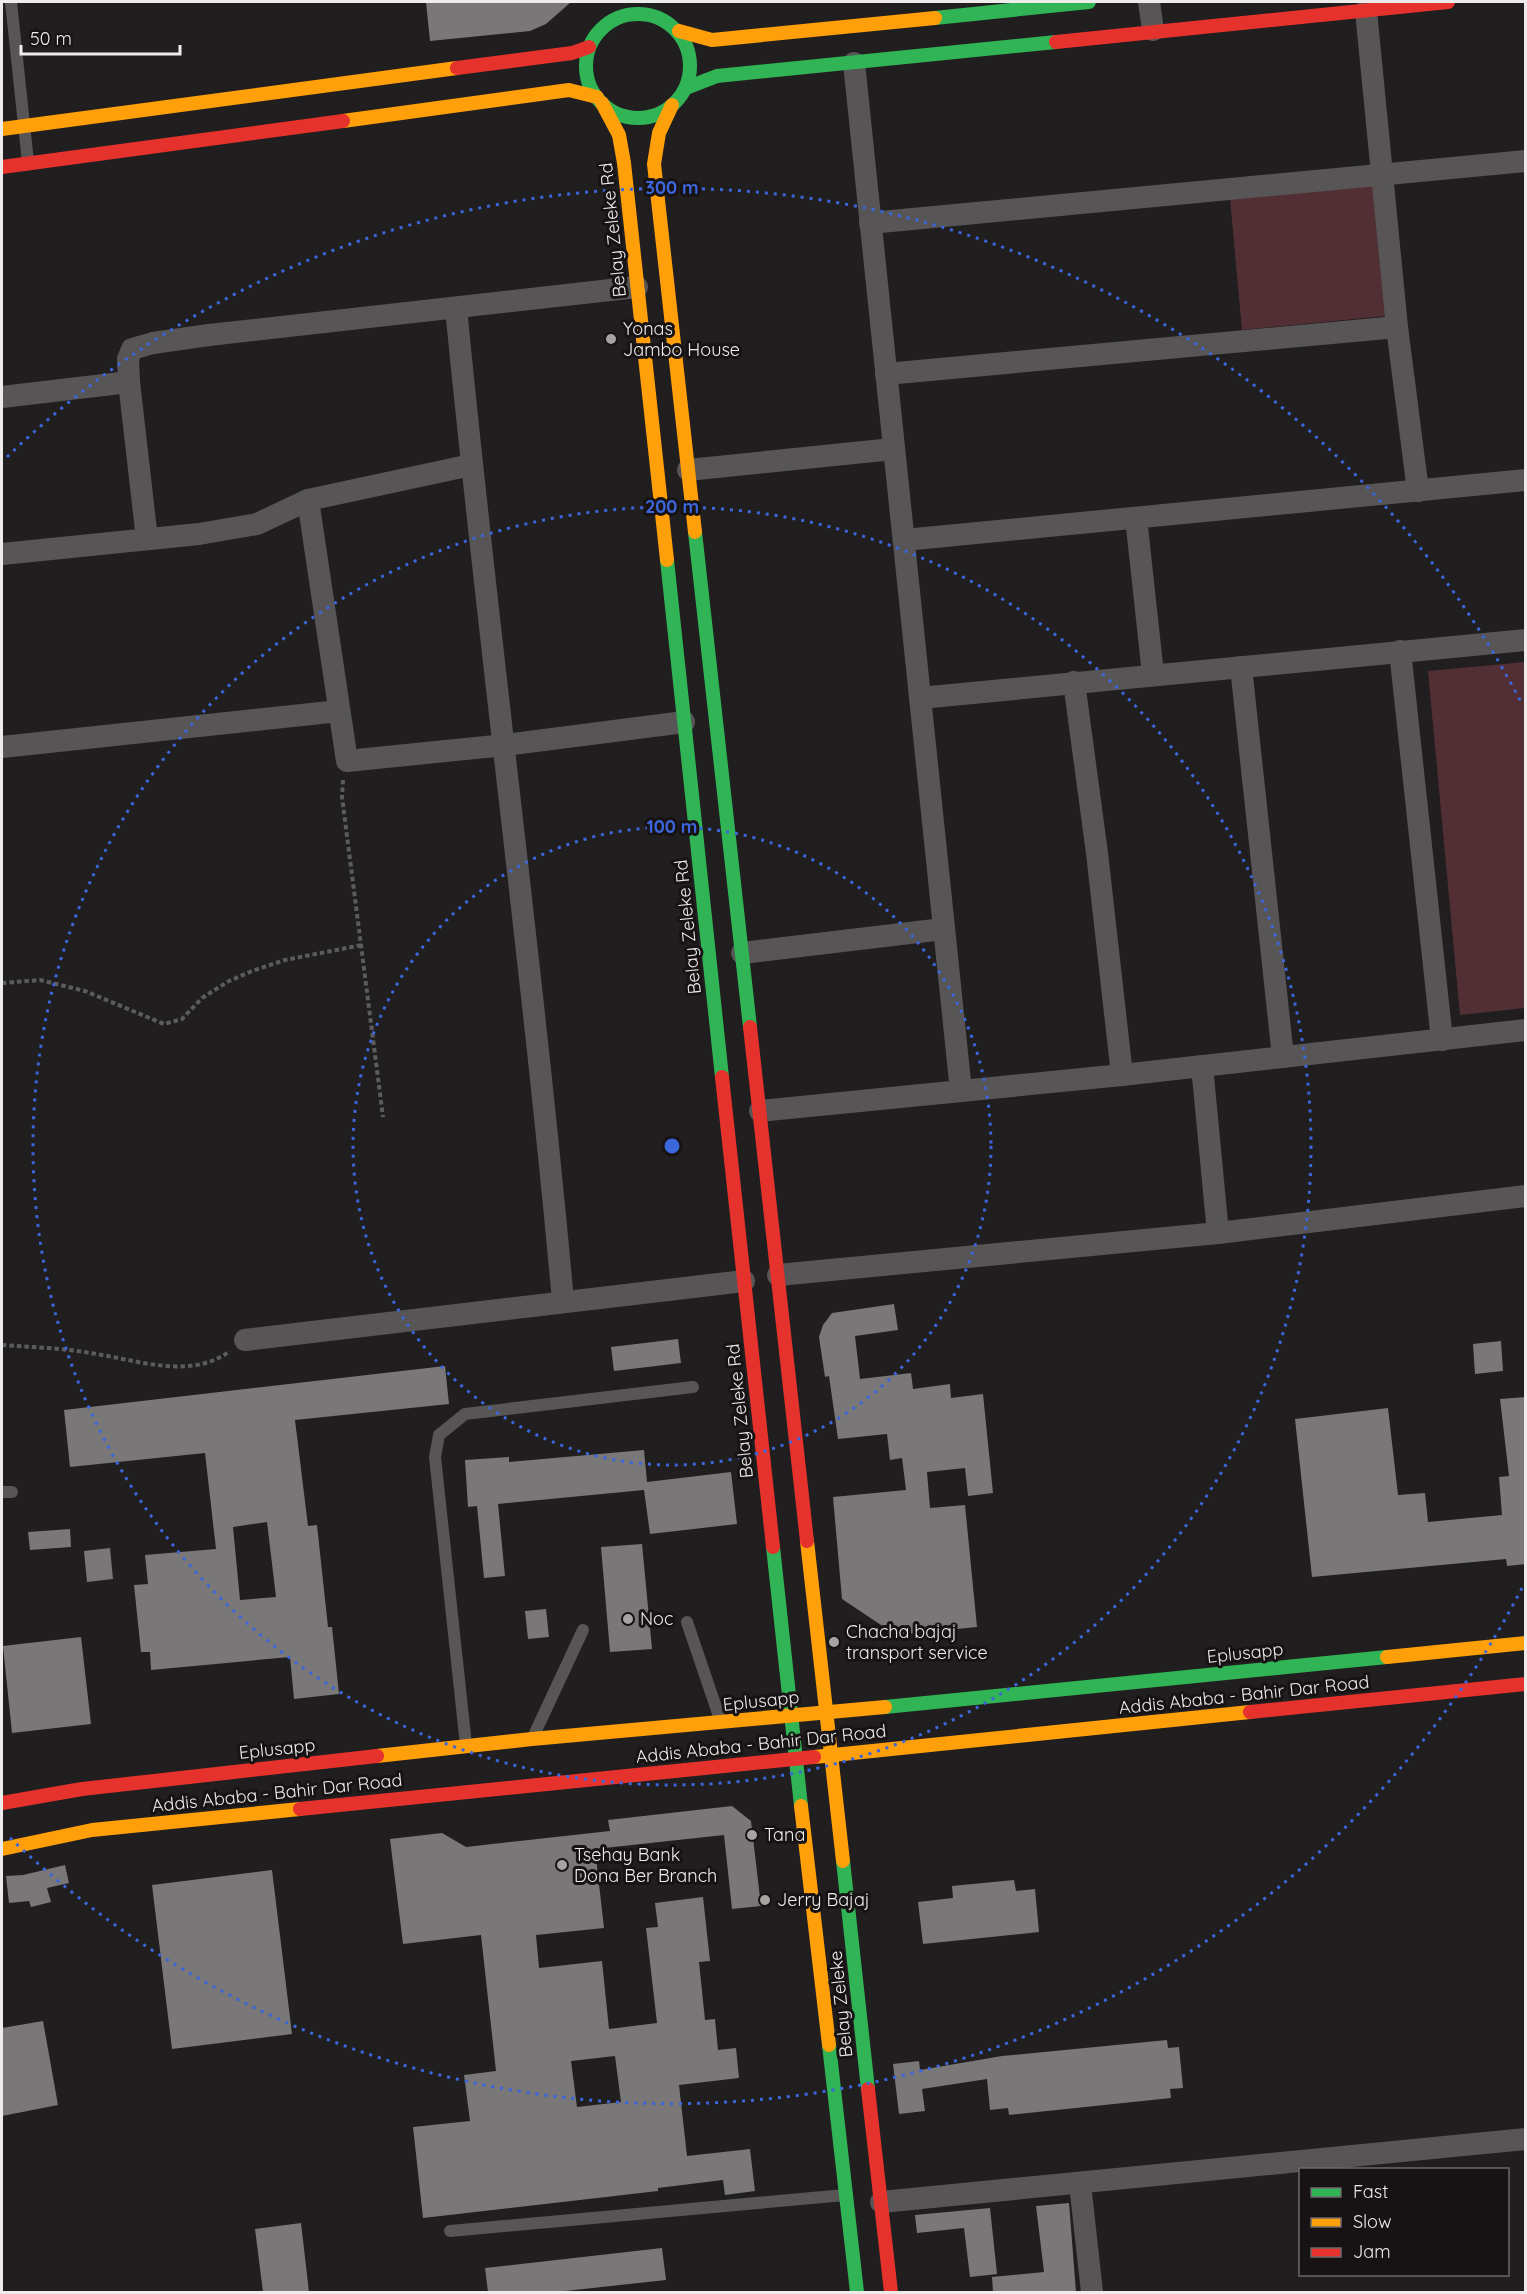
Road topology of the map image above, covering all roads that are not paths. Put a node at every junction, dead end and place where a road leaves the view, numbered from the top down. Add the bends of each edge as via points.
1 (11, 2) edge
2 (649, 2) edge
3 (1089, 2) edge
4 (1149, 2) edge
5 (1448, 2) edge
6 (1366, 10) junction
7 (597, 18) dead end
8 (658, 18) junction
9 (1153, 30) junction
10 (679, 31) junction
11 (592, 43) junction
12 (854, 63) junction
13 (686, 88) junction
14 (600, 100) junction
15 (672, 105) junction
16 (23, 125) junction
17 (2, 129) edge
18 (1526, 160) edge
19 (28, 164) junction
20 (2, 167) edge
21 (1382, 174) junction
22 (870, 223) junction
23 (637, 287) junction
24 (456, 308) junction
25 (1397, 327) junction
26 (886, 374) junction
27 (129, 382) junction
28 (2, 397) edge
29 (893, 448) junction
30 (471, 465) junction
31 (673, 471) junction
32 (1526, 480) edge
33 (1418, 491) junction
34 (308, 500) junction
35 (1136, 518) junction
36 (147, 539) junction
37 (904, 540) junction
38 (2, 554) edge
39 (1526, 640) edge
40 (1400, 651) junction
41 (1241, 667) junction
42 (1154, 674) junction
43 (1074, 682) junction
44 (920, 698) junction
45 (339, 711) junction
46 (684, 722) junction
47 (505, 745) junction
48 (2, 747) edge
49 (943, 930) junction
50 (726, 955) junction
51 (1526, 1030) edge
52 (1442, 1040) junction
53 (1283, 1057) junction
54 (1202, 1066) junction
55 (1122, 1075) junction
56 (961, 1091) junction
57 (760, 1112) junction
58 (1526, 1196) edge
59 (1218, 1233) junction
60 (761, 1278) junction
61 (563, 1301) junction
62 (245, 1340) road end
63 (693, 1387) dead end
64 (687, 1622) dead end
65 (583, 1630) dead end
66 (1526, 1643) edge
67 (1526, 1684) edge
68 (826, 1713) junction
69 (790, 1716) junction
70 (722, 1723) junction
71 (532, 1739) junction
72 (466, 1746) junction
73 (831, 1755) junction
74 (796, 1759) junction
75 (2, 1803) edge
76 (2, 1849) edge
77 (1526, 2139) edge
78 (1080, 2184) junction
79 (846, 2195) junction
80 (880, 2202) junction
81 (450, 2231) dead end
82 (857, 2292) edge
83 (891, 2292) edge
84 (1092, 2292) edge

1 - 16 lane
2 - 8 main road
3 - 10 main road via 712,40
4 - 9 street
5 - 6 main road
6 - 9 main road
6 - 21 street
7 - 11 main road
8 - 10 main road
8 - 11 main road via 631,15 617,19
9 - 12 main road
10 - 13 main road via 691,58
11 - 14 main road via 585,64 587,81
11 - 16 main road via 572,53
12 - 13 main road via 717,76
12 - 22 street
13 - 15 main road
14 - 15 main road via 623,115 636,117 649,116
14 - 19 main road via 570,90
14 - 23 main road, Belay Zeleke Rd via 619,135
15 - 31 main road, Belay Zeleke Rd via 660,125 654,164
16 - 17 main road
16 - 19 lane
18 - 21 street
19 - 20 main road
21 - 22 street
21 - 25 street
22 - 26 street
23 - 24 street
23 - 31 main road, Belay Zeleke Rd
24 - 27 street via 153,343 132,349
24 - 30 street
25 - 26 street
25 - 33 street
26 - 29 street
27 - 28 street
27 - 36 street
29 - 31 street
29 - 37 street
30 - 34 street
30 - 47 street
31 - 46 main road, Belay Zeleke Rd
31 - 50 main road, Belay Zeleke Rd
32 - 33 street
33 - 35 street
34 - 36 street via 257,524
34 - 45 street
35 - 37 street
35 - 42 street
36 - 38 street
37 - 44 street
39 - 40 street
40 - 41 street
40 - 52 street
41 - 42 street
41 - 53 street
42 - 43 street
43 - 44 street
43 - 55 street
44 - 49 street
45 - 47 street via 347,761
45 - 48 street
46 - 47 street
46 - 50 main road, Belay Zeleke Rd
47 - 61 street
49 - 50 street
49 - 56 street
50 - 57 main road, Belay Zeleke Rd
50 - 60 main road, Belay Zeleke Rd
51 - 52 street
52 - 53 street
53 - 54 street
54 - 55 street
54 - 59 street
55 - 56 street
56 - 57 street
57 - 60 main road, Belay Zeleke Rd
58 - 59 street
59 - 60 street
60 - 61 street
60 - 68 main road, Belay Zeleke Rd
60 - 69 main road, Belay Zeleke Rd
61 - 62 street
63 - 72 lane via 465,1414 439,1435 435,1457
64 - 70 lane
65 - 71 lane
66 - 68 main road, Eplusapp
67 - 73 main road, Addis Ababa - Bahir Dar Road
68 - 69 main road, Eplusapp
68 - 73 main road, Belay Zeleke
69 - 70 main road, Eplusapp
69 - 74 main road, Belay Zeleke
70 - 71 main road, Eplusapp
71 - 72 main road, Eplusapp
72 - 75 main road, Eplusapp via 82,1789
73 - 74 main road, Addis Ababa - Bahir Dar Road
73 - 80 main road, Belay Zeleke
74 - 76 main road, Addis Ababa - Bahir Dar Road via 92,1830
74 - 79 main road, Belay Zeleke
77 - 78 street
78 - 80 street
78 - 84 street
79 - 81 lane
79 - 82 main road, Belay Zeleke
80 - 83 main road, Belay Zeleke

